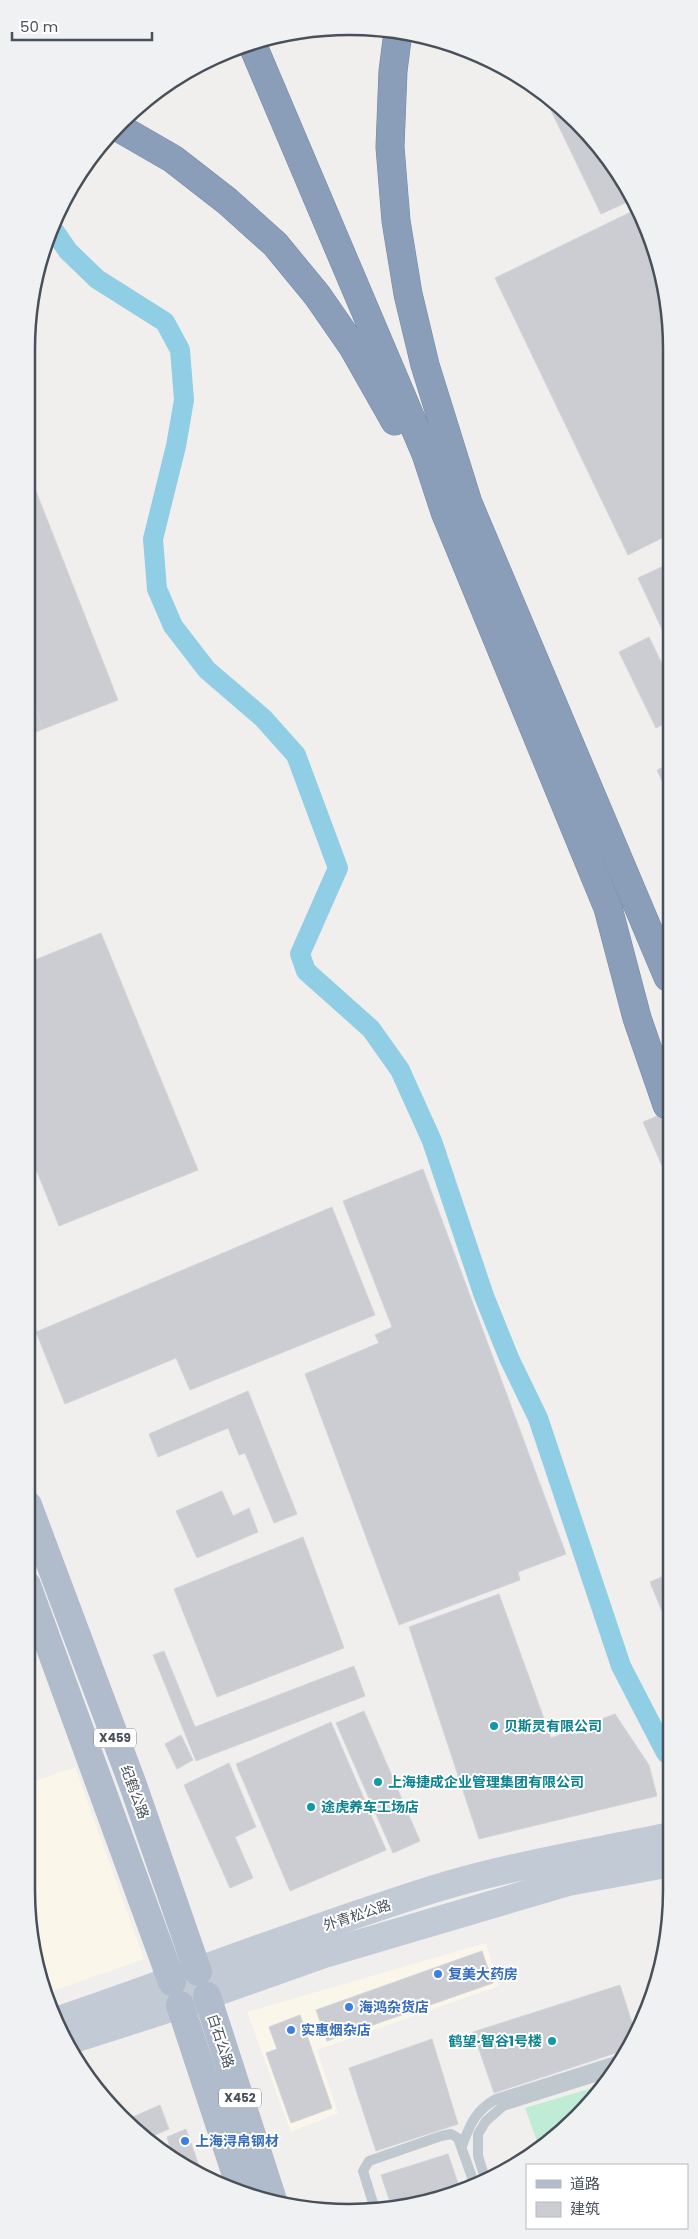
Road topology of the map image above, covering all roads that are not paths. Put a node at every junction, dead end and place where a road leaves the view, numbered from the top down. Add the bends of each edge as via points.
1 (397, 39) edge
2 (268, 46) edge
3 (255, 50) edge
4 (124, 131) edge
5 (322, 191) junction
6 (457, 507) junction
7 (663, 966) edge
8 (663, 1093) edge
9 (35, 1524) edge
10 (35, 1604) edge
11 (663, 1838) edge
12 (663, 1865) edge
13 (202, 1984) junction
14 (176, 1993) junction
15 (63, 2019) edge
16 (73, 2039) edge
17 (612, 2061) edge
18 (603, 2075) edge
19 (462, 2146) junction
20 (484, 2174) edge
21 (473, 2179) edge
22 (239, 2184) edge
23 (271, 2194) edge
24 (373, 2203) edge

1 - 6 highway via 390,147 396,221 408,294
2 - 5 highway
3 - 5 highway
4 - 6 highway via 173,159 275,244 317,295 353,347
5 - 6 highway via 426,454
6 - 7 highway
6 - 8 highway via 608,908 637,1018
9 - 13 main road, 纪鹤公路 / X459 via 133,1785
10 - 14 main road, X459
11 - 13 main road, 外青松公路 via 435,1889 314,1929
12 - 13 main road, 外青松公路 via 568,1882 324,1954
13 - 14 main road, 外青松公路
13 - 23 main road, 白石公路 / X452
14 - 15 main road, 外青松公路
14 - 16 main road, 外青松公路
14 - 22 main road, 白石公路 / X452
17 - 19 lane via 483,2106
18 - 20 lane via 503,2106 486,2121 478,2134 478,2156
19 - 21 lane
19 - 24 lane via 451,2134 369,2161 363,2171

